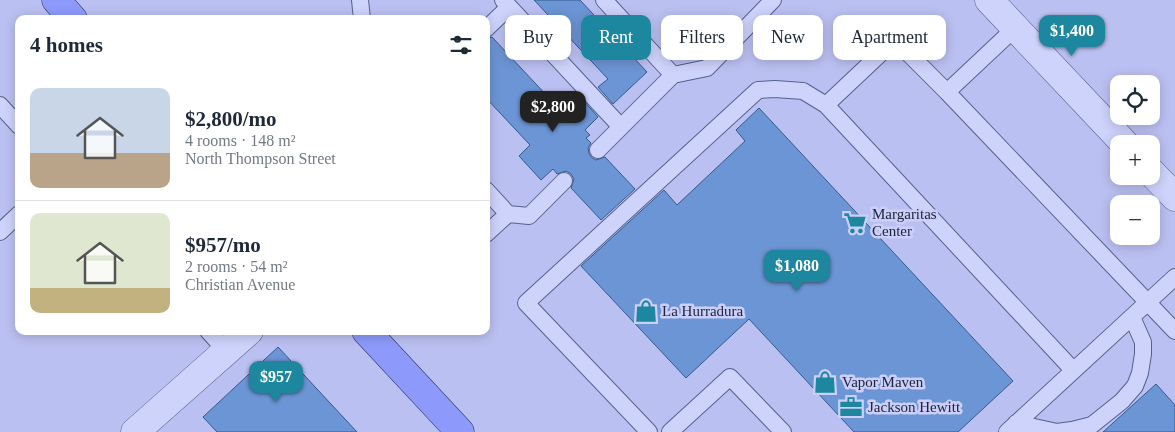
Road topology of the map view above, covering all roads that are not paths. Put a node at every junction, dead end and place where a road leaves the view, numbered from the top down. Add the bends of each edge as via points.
1 (56, 0) edge
2 (360, 0) edge
3 (604, 0) edge
4 (773, 0) edge
5 (989, 0) edge
6 (506, 4) edge
7 (69, 15) edge
8 (362, 15) edge
9 (490, 24) edge
10 (1015, 28) junction
11 (673, 75) junction
12 (947, 92) junction
13 (0, 105) edge
14 (826, 105) junction
15 (15, 122) edge
16 (621, 127) junction
17 (1116, 135) edge
18 (598, 150) dead end
19 (564, 181) dead end
20 (1160, 181) edge
21 (490, 194) edge
22 (1175, 197) edge
23 (508, 214) junction
24 (15, 218) edge
25 (490, 230) edge
26 (0, 232) edge
27 (1175, 277) edge
28 (1147, 302) junction
29 (1132, 317) junction
30 (1175, 331) edge
31 (212, 335) edge
32 (244, 335) edge
33 (377, 335) edge
34 (226, 351) junction
35 (1073, 370) junction
36 (1011, 427) edge
37 (134, 432) edge
38 (460, 432) edge
39 (649, 432) edge
40 (670, 432) edge
41 (783, 432) edge

1 - 7 main road
2 - 8 lane
3 - 11 lane
4 - 11 lane via 707,68
5 - 10 street
6 - 9 lane
6 - 16 lane
10 - 12 lane
10 - 17 street
11 - 16 lane
12 - 14 lane via 895,40
12 - 28 lane
13 - 15 lane
14 - 35 lane
14 - 39 lane via 803,91 758,90 526,303
16 - 18 lane
19 - 23 lane via 529,216
20 - 22 street
21 - 23 lane
23 - 25 lane
24 - 26 lane
27 - 28 lane
28 - 29 lane
28 - 30 lane
29 - 35 lane
29 - 36 lane via 1143,342 1143,354 1135,386 1122,401 1092,425 1072,430 1057,432
31 - 34 lane
32 - 34 street
33 - 38 main road
34 - 37 street
35 - 36 lane
40 - 41 lane via 730,377

